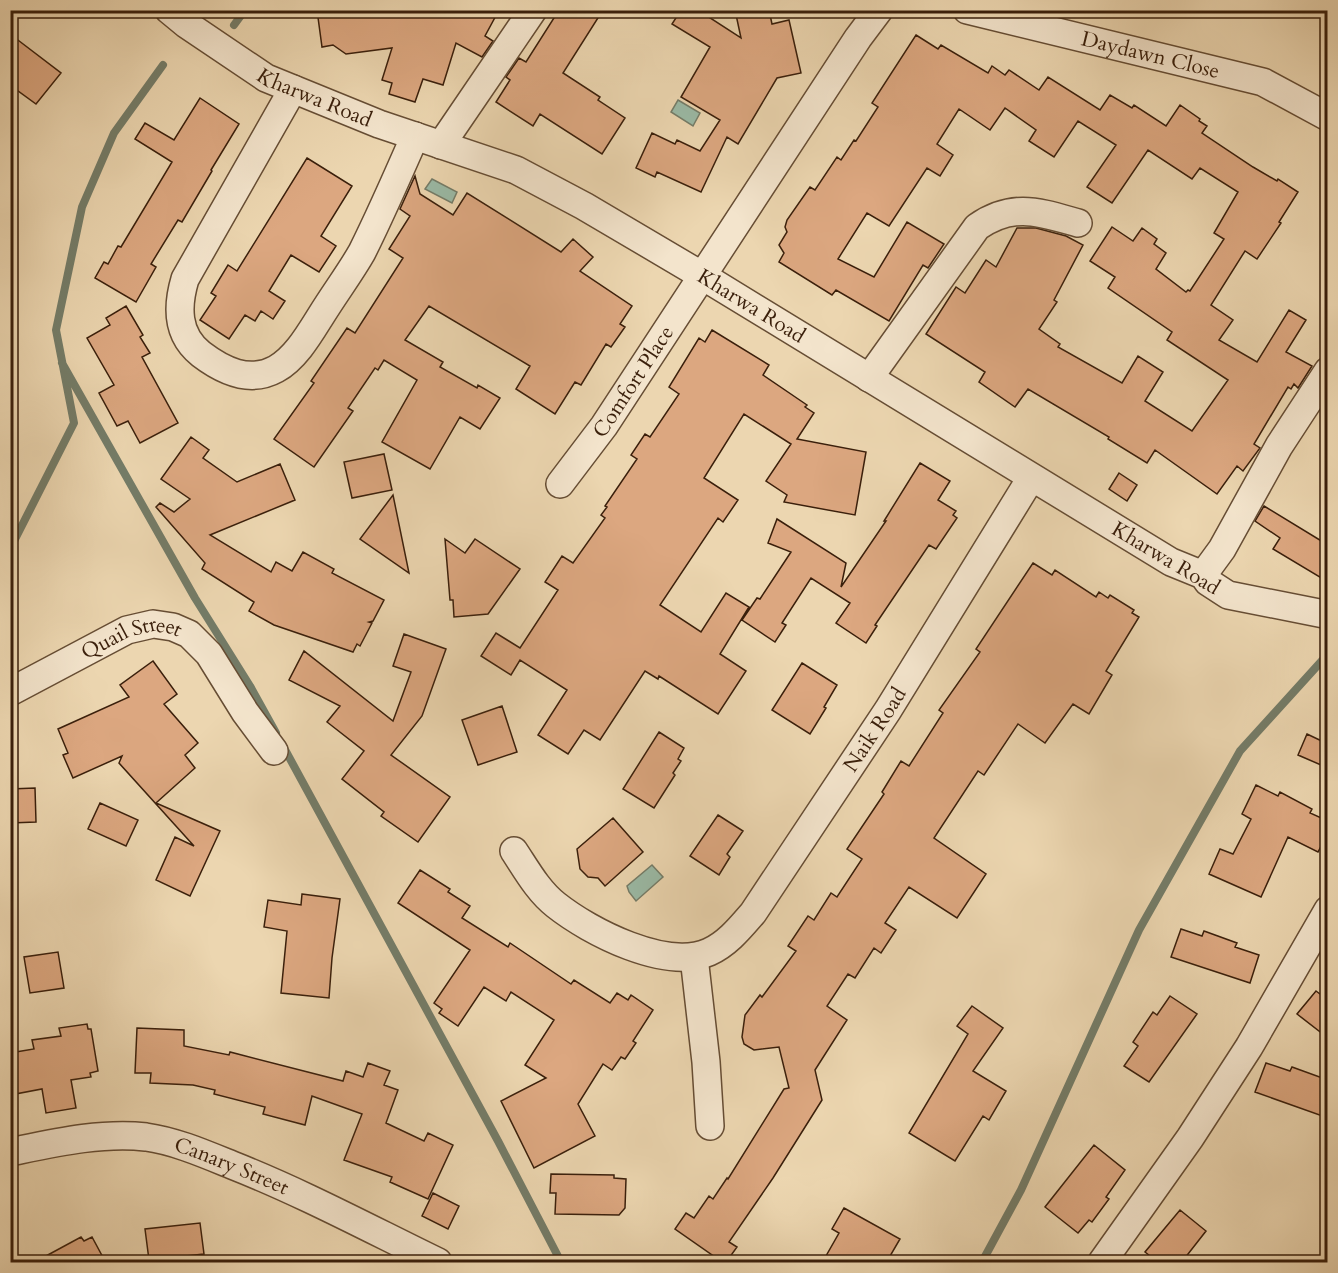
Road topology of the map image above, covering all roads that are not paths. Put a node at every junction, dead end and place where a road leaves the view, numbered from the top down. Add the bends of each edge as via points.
1 (169, 10) edge
2 (533, 10) edge
3 (879, 10) edge
4 (967, 10) edge
5 (293, 89) junction
6 (1328, 117) edge
7 (415, 136) junction
8 (441, 144) junction
9 (1078, 223) dead end
10 (701, 275) junction
11 (1328, 371) edge
12 (869, 378) junction
13 (1031, 478) junction
14 (560, 484) dead end
15 (1203, 575) junction
16 (1324, 614) dead end
17 (10, 692) edge
18 (274, 751) dead end
19 (514, 851) dead end
20 (1328, 910) edge
21 (694, 957) junction
22 (710, 1125) dead end
23 (10, 1152) edge
24 (438, 1263) edge
25 (1101, 1263) edge

1 - 5 street, Kharwa Road via 266,78
2 - 8 street
3 - 10 street
4 - 6 street, Daydawn Close via 1263,82
5 - 7 street, Kharwa Road
5 - 7 street via 181,292 181,324 194,348 235,374 258,375 290,360 361,254
7 - 8 street, Kharwa Road
8 - 10 street, Kharwa Road via 516,170
9 - 12 street via 1029,210 991,217 977,227
10 - 12 street, Kharwa Road
10 - 14 street, Comfort Place via 604,426
11 - 15 street
12 - 13 street, Kharwa Road
13 - 15 street, Kharwa Road via 1171,562
13 - 21 street, Naik Road via 888,710 753,913 732,937 710,952
15 - 16 street, Kharwa Road via 1228,595
17 - 18 street, Quail Street via 127,630 153,624 173,627 189,634 209,654
19 - 21 street, Naik Road via 540,890 581,921 657,955
20 - 25 street via 1249,1047
21 - 22 street
23 - 24 street, Canary Street via 98,1137 148,1137 198,1151 272,1180

